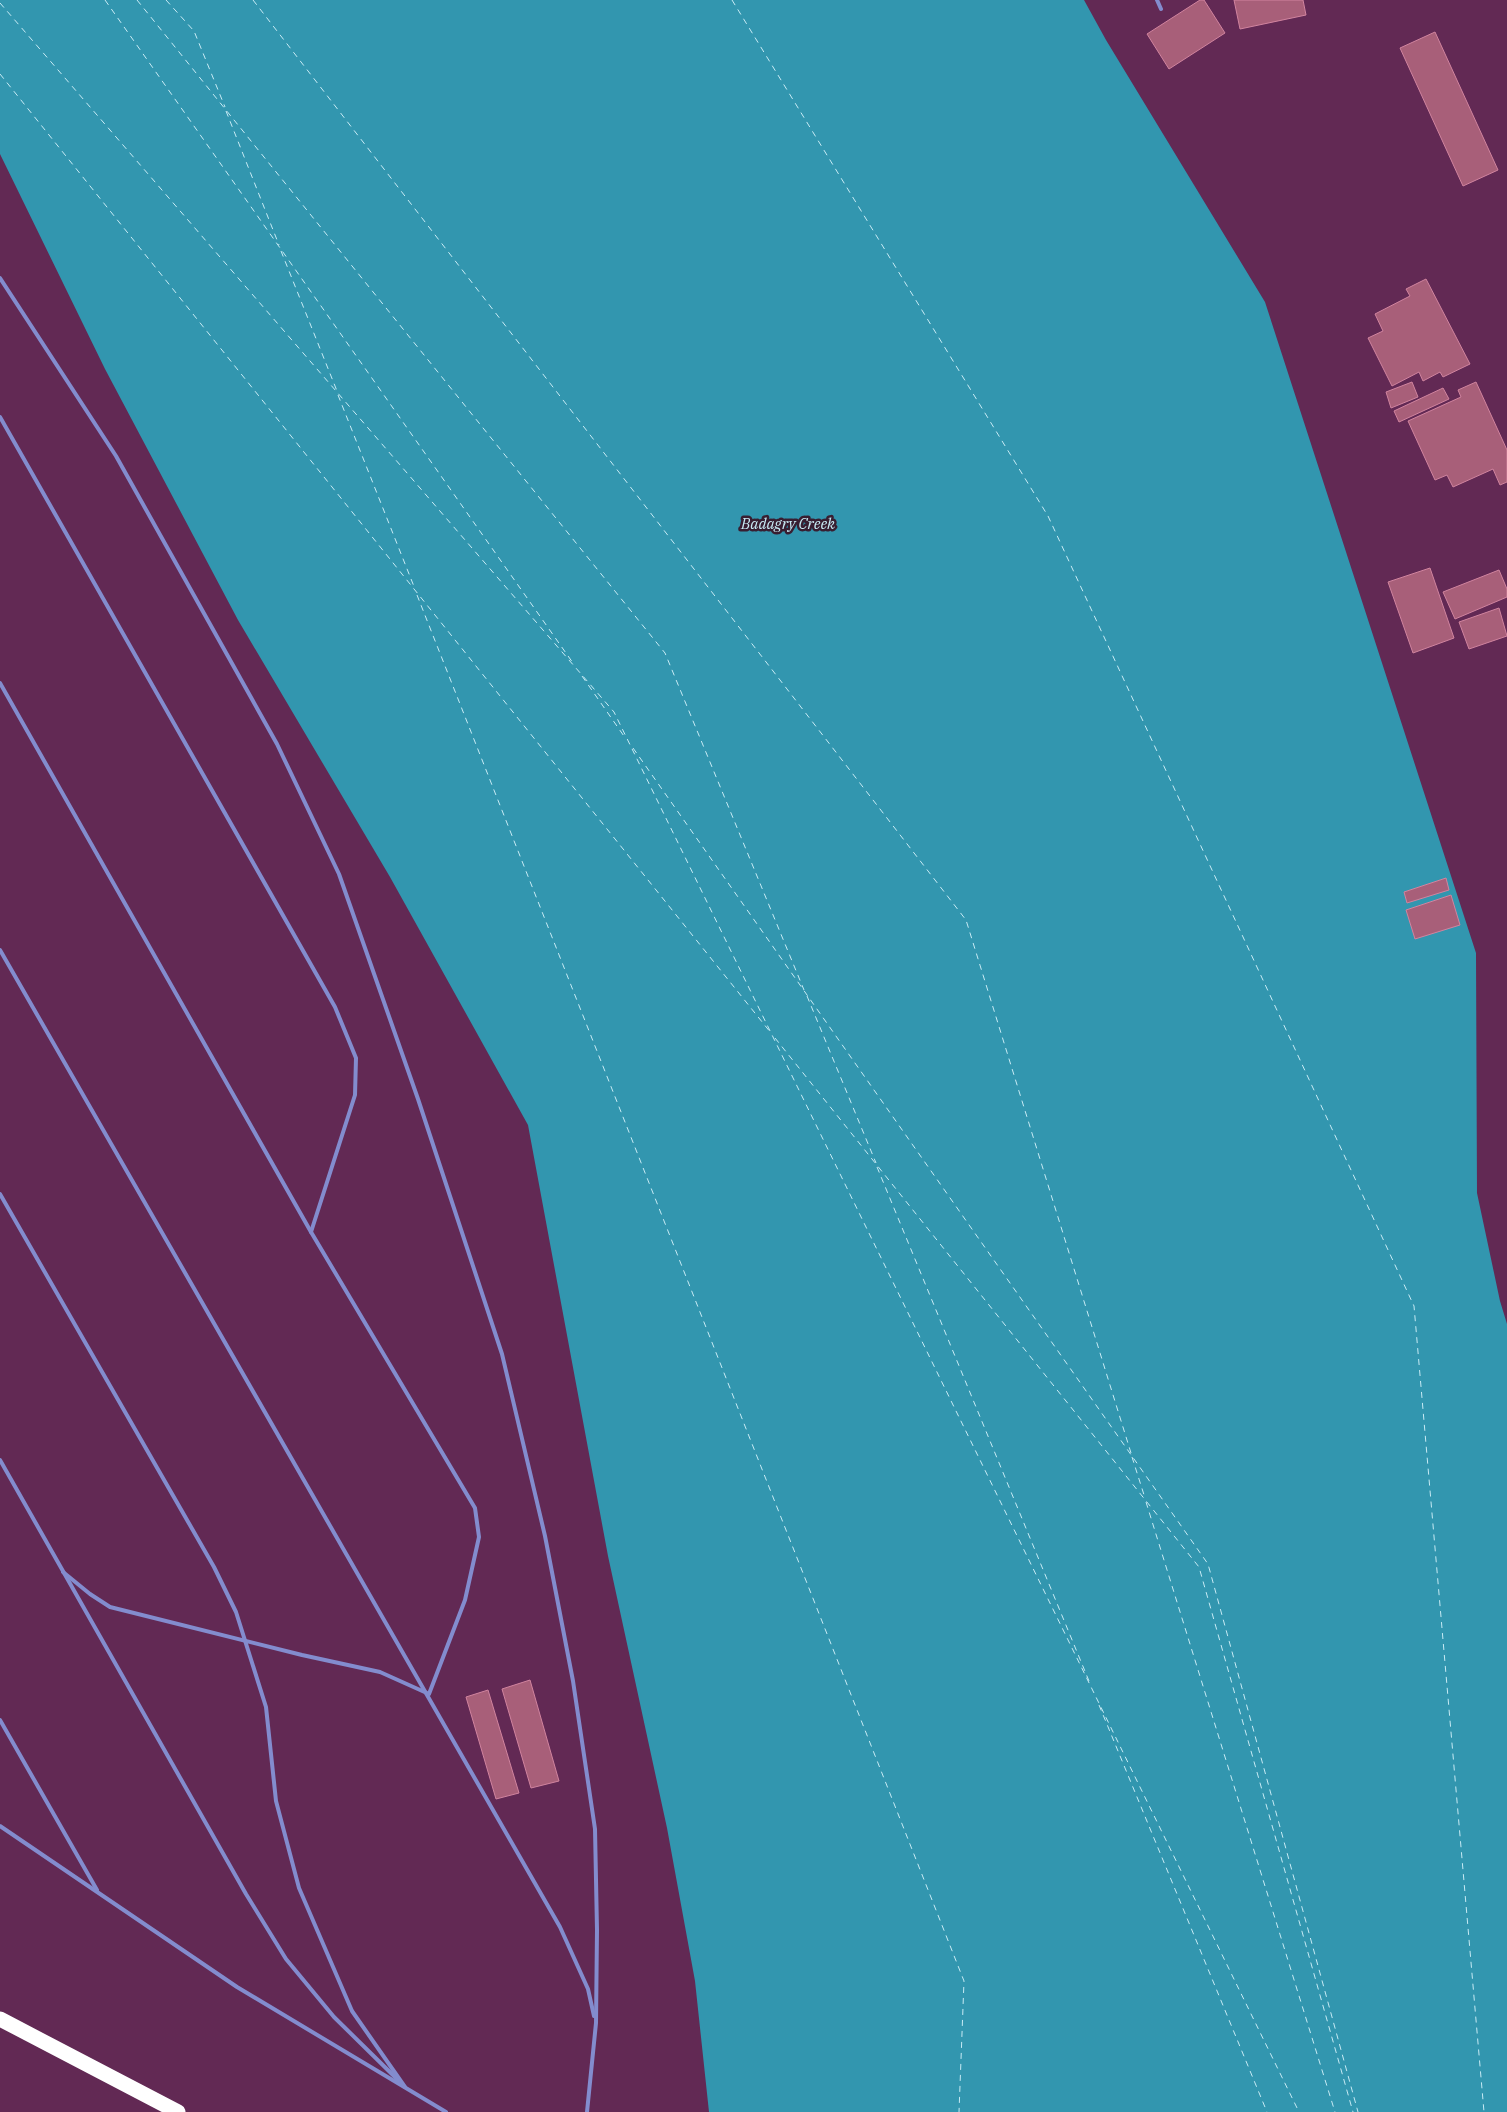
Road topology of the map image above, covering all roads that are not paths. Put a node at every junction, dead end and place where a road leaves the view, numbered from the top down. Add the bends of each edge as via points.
1 (1157, 0) edge
2 (1161, 9) dead end
3 (0, 278) edge
4 (0, 417) edge
5 (0, 684) edge
6 (0, 950) edge
7 (0, 1194) edge
8 (311, 1232) junction
9 (0, 1460) edge
10 (63, 1572) junction
11 (244, 1639) junction
12 (429, 1694) junction
13 (0, 1720) edge
14 (0, 1826) edge
15 (98, 1893) junction
16 (0, 2019) edge
17 (596, 2023) junction
18 (405, 2087) junction
19 (178, 2112) edge
20 (446, 2112) edge
21 (587, 2112) edge

1 - 2 lane
3 - 17 lane via 116,456 277,744 338,874 418,1099 502,1354 549,1556 595,1829
4 - 8 lane via 335,1007 356,1058 356,1095
5 - 8 lane
6 - 12 lane
7 - 11 lane via 214,1567 236,1612
8 - 12 lane via 474,1508 479,1537 465,1600
9 - 10 lane
10 - 11 lane via 110,1606
10 - 18 lane via 286,1959 334,2017
11 - 12 lane via 380,1672
11 - 18 lane via 266,1707 276,1801 298,1888 352,2011
12 - 17 lane via 560,1927 588,1989
13 - 15 lane
14 - 15 lane
15 - 18 lane via 237,1986
16 - 19 highway
17 - 21 lane
18 - 20 lane

